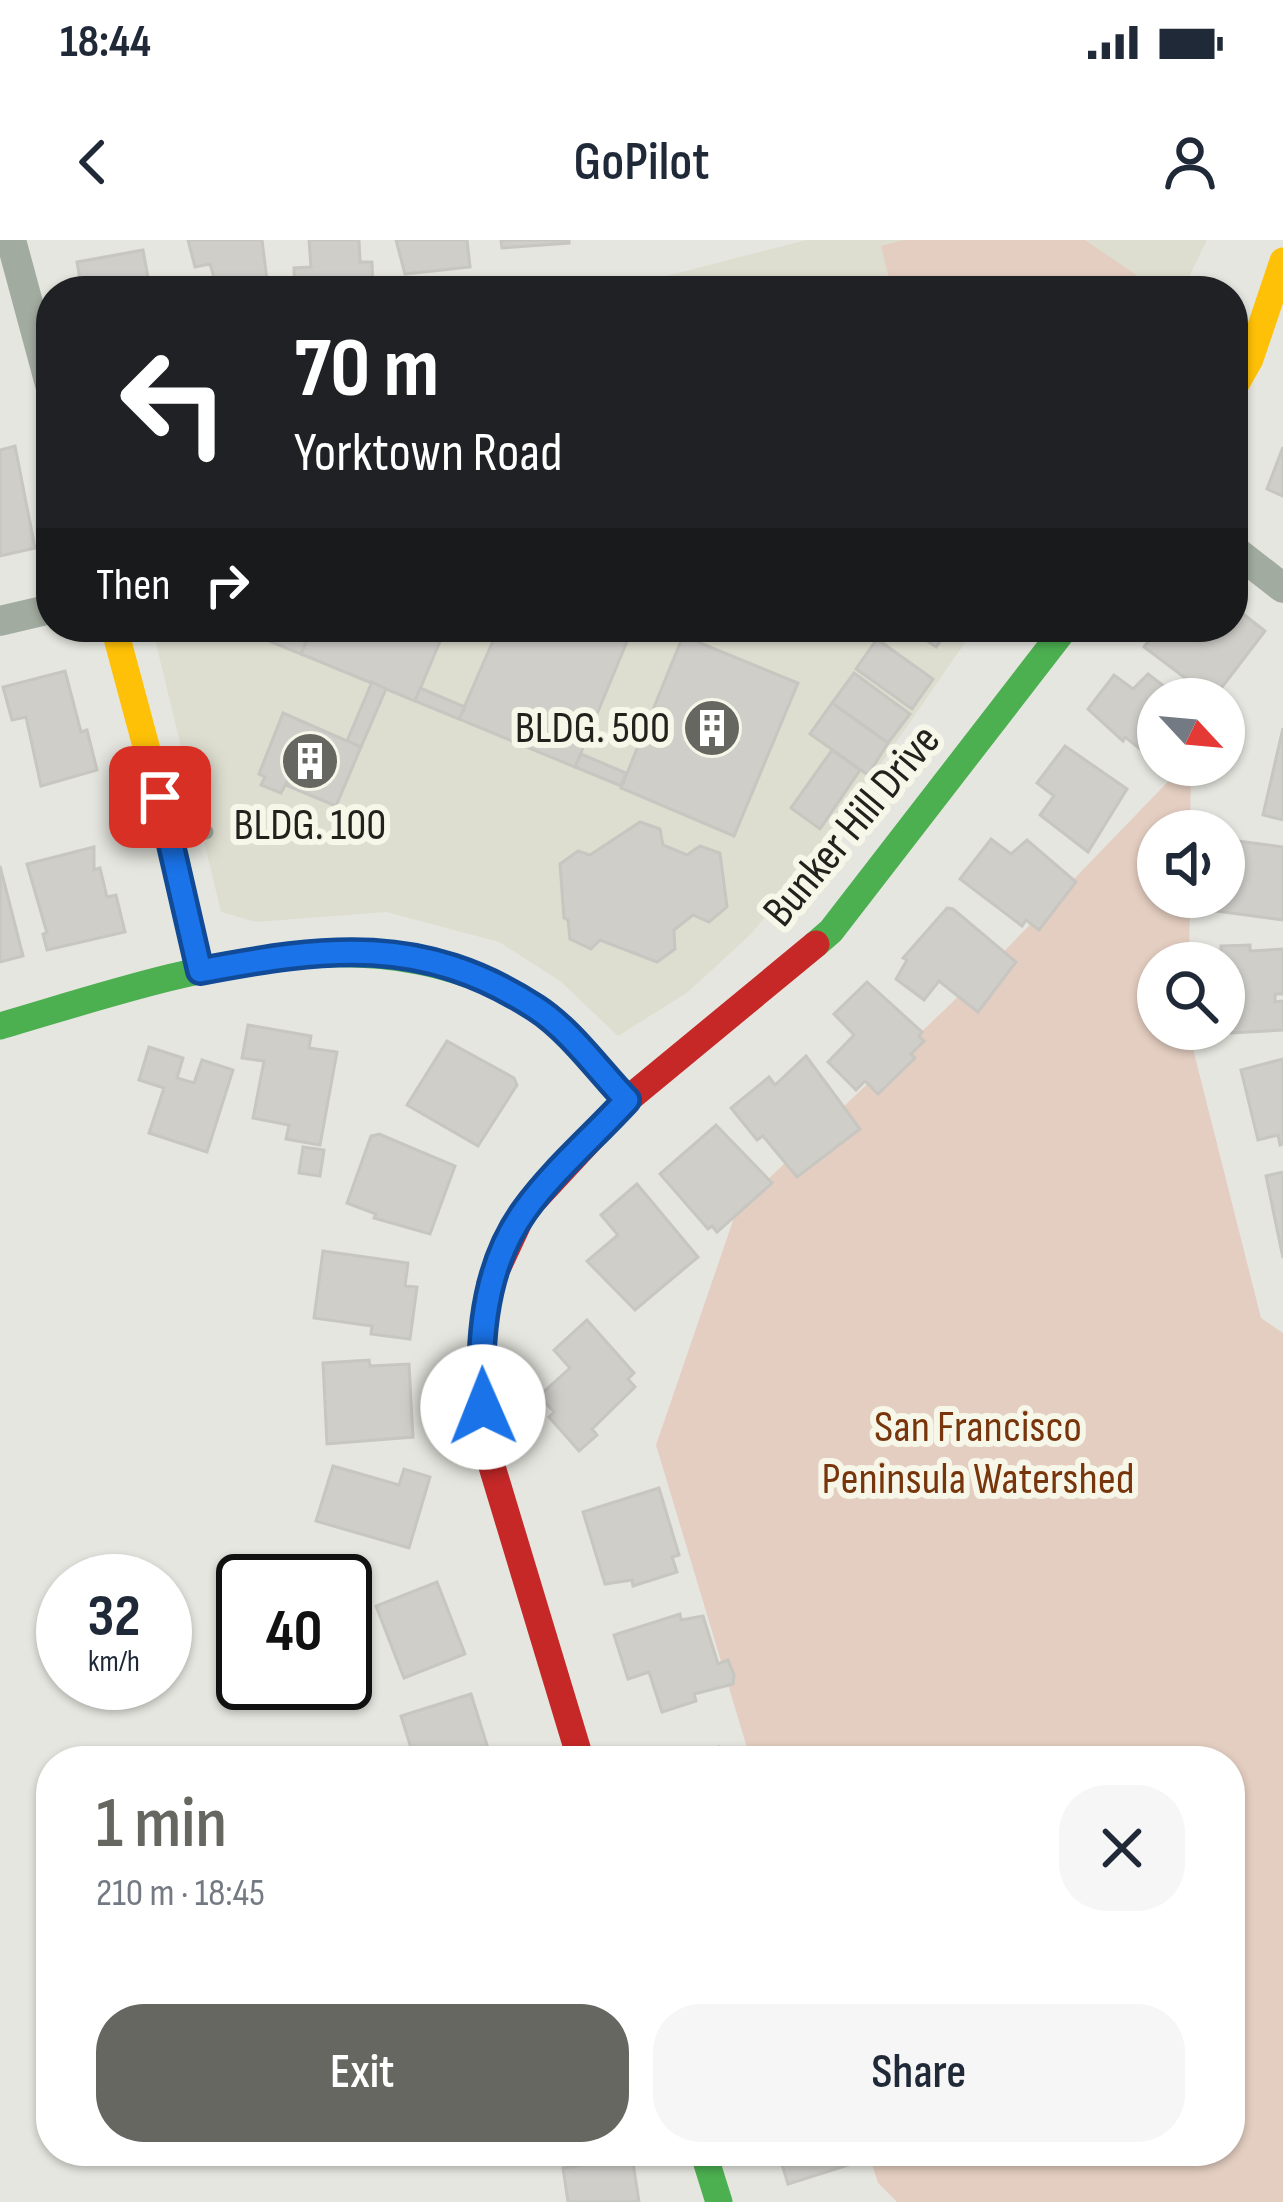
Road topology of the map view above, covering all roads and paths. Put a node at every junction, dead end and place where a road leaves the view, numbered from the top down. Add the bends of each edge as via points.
1 (11, 240) edge
2 (1283, 261) edge
3 (36, 332) edge
4 (1248, 363) edge
5 (1248, 561) edge
6 (1283, 588) edge
7 (36, 613) edge
8 (0, 621) edge
9 (119, 642) edge
10 (1054, 642) edge
11 (206, 832) dead end
12 (171, 839) junction
13 (200, 971) junction
14 (0, 1026) edge
15 (627, 1100) junction
16 (576, 1746) edge
17 (708, 2166) edge
18 (719, 2202) edge

1 - 3 street
2 - 4 street
5 - 6 street
7 - 8 street
9 - 12 street
10 - 15 street, Bunker Hill Drive via 831,931
11 - 12 lane
12 - 13 street
13 - 14 street
13 - 15 street via 343,949 446,962 539,1010
15 - 16 street, Bunker Hill Drive via 524,1211 490,1284 480,1363 487,1450
17 - 18 street

